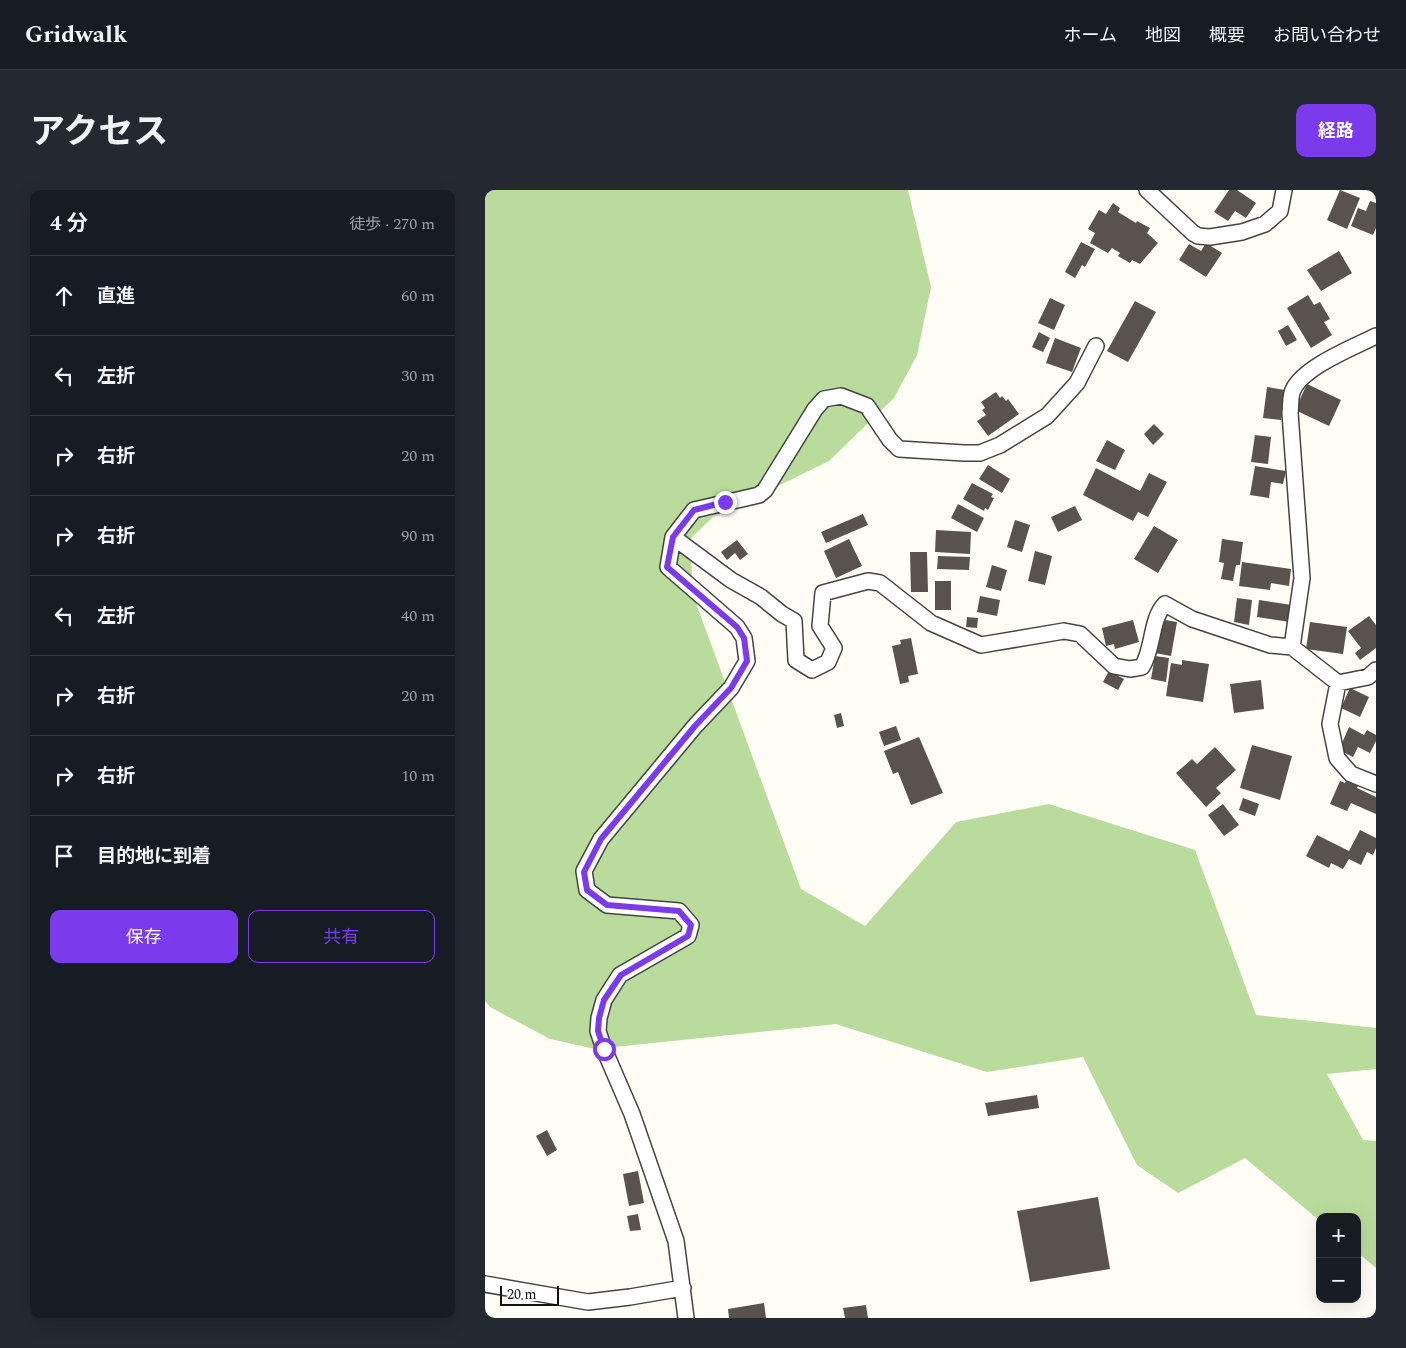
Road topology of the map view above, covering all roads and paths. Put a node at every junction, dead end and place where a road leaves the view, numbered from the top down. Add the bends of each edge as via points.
1 (1147, 190) edge
2 (1284, 190) edge
3 (1376, 336) edge
4 (1096, 346) dead end
5 (673, 537) junction
6 (1292, 647) junction
7 (1376, 670) edge
8 (1338, 683) junction
9 (1376, 784) edge
10 (485, 1284) edge
11 (683, 1288) junction
12 (686, 1318) edge

1 - 2 street via 1193,233 1210,237 1265,224 1280,211
3 - 6 street via 1321,363 1293,390 1290,413 1303,578
4 - 5 street via 1077,383 1047,416 1000,446 980,453 899,449 889,440 867,406 841,396 824,399 765,490 759,495 694,510
5 - 6 street via 794,621 796,660 812,670 828,662 834,648 820,626 823,593 868,581 880,583 931,623 981,645 1063,632 1080,634 1114,666 1130,669 1142,668 1147,659 1159,610 1165,604 1192,619 1270,645
5 - 11 street via 667,567 737,627 744,638 747,661 731,688 601,839 584,872 587,890 607,905 679,911 691,925 688,936 621,975 604,1000 598,1031 632,1114 676,1241
6 - 8 street
7 - 8 street via 1368,677
8 - 9 street via 1330,724 1337,758 1351,774
10 - 11 street via 588,1302
11 - 12 street

